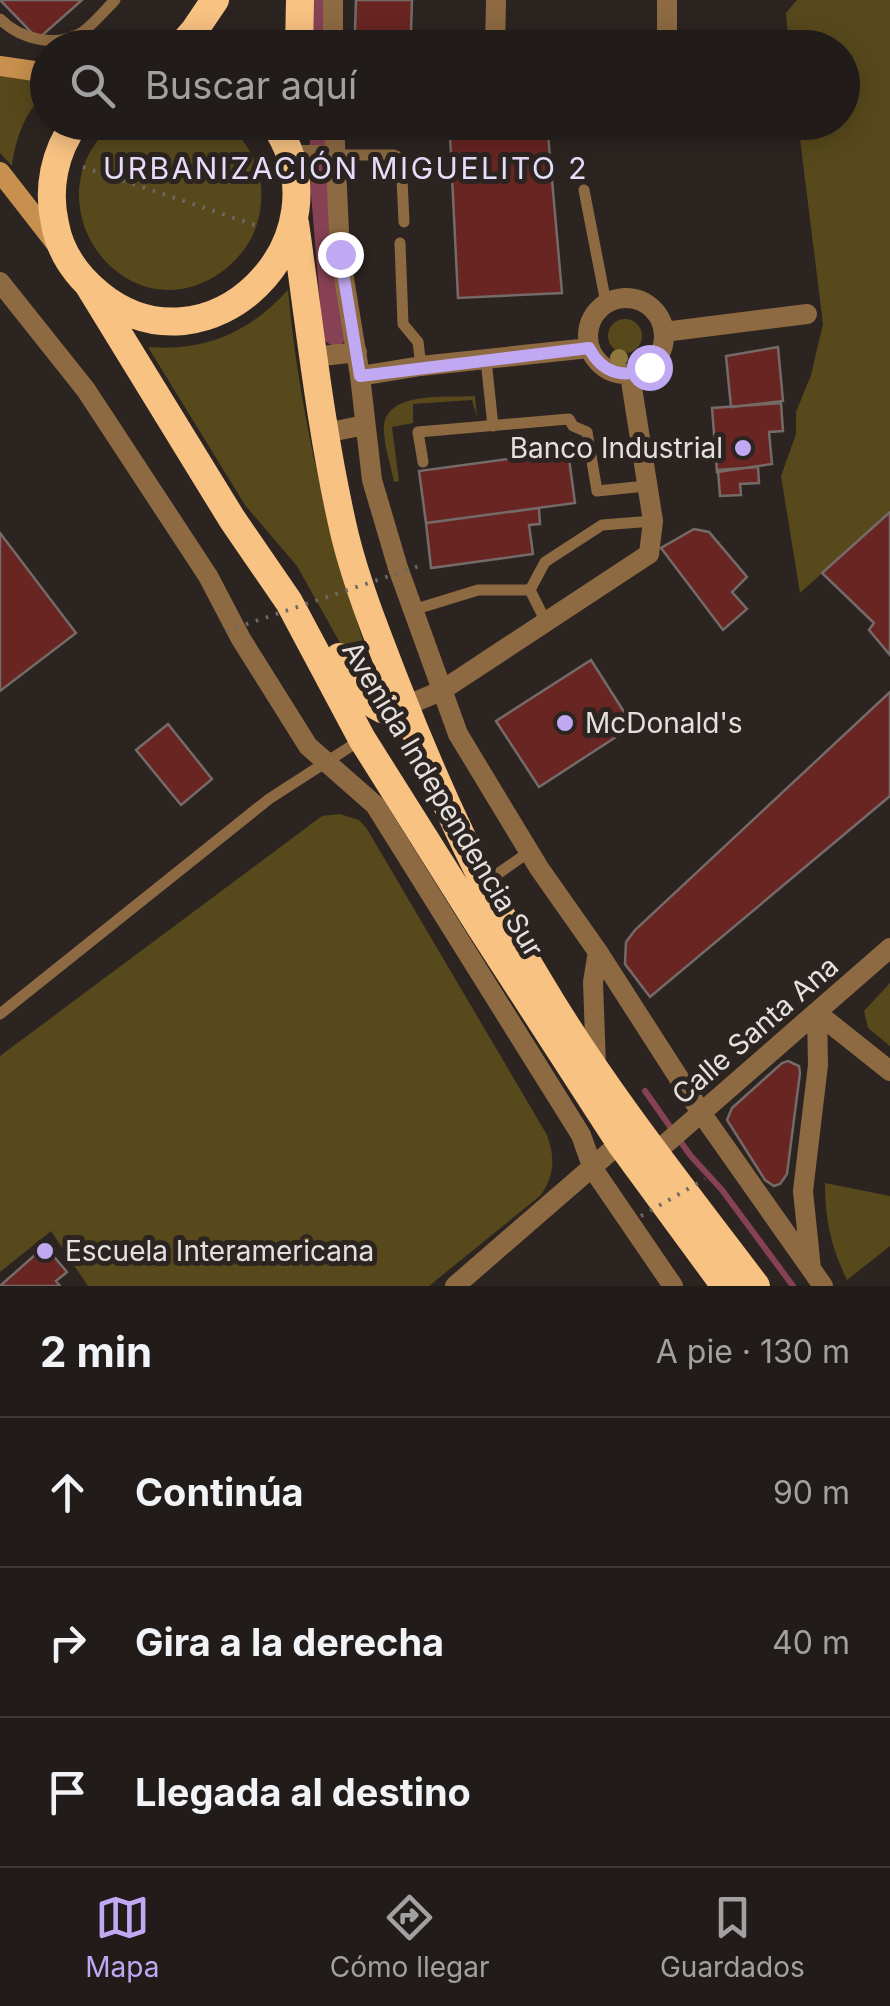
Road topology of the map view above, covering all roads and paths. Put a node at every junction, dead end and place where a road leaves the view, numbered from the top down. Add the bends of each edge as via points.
1 (115, 0) edge
2 (215, 0) edge
3 (300, 0) edge
4 (333, 0) edge
5 (496, 0) edge
6 (667, 0) edge
7 (0, 19) edge
8 (83, 30) edge
9 (195, 30) edge
10 (299, 30) edge
11 (333, 30) edge
12 (495, 30) edge
13 (667, 30) edge
14 (30, 37) edge
15 (0, 66) edge
16 (30, 71) edge
17 (66, 140) edge
18 (283, 140) edge
19 (298, 140) edge
20 (335, 140) edge
21 (298, 155) junction
22 (335, 156) junction
23 (78, 165) dead end
24 (0, 172) edge
25 (297, 185) junction
26 (584, 190) dead end
27 (404, 222) dead end
28 (294, 224) junction
29 (261, 227) dead end
30 (400, 243) dead end
31 (82, 278) junction
32 (0, 282) edge
33 (606, 303) junction
34 (807, 314) dead end
35 (664, 332) junction
36 (589, 348) junction
37 (357, 352) junction
38 (314, 357) junction
39 (486, 360) junction
40 (421, 366) junction
41 (630, 375) junction
42 (360, 376) junction
43 (365, 424) junction
44 (493, 426) junction
45 (325, 433) junction
46 (423, 462) dead end
47 (646, 486) junction
48 (232, 518) junction
49 (652, 521) junction
50 (422, 564) dead end
51 (530, 590) junction
52 (413, 610) junction
53 (546, 622) junction
54 (226, 631) dead end
55 (441, 692) junction
56 (405, 706) junction
57 (362, 739) junction
58 (326, 762) junction
59 (529, 852) junction
60 (486, 882) junction
61 (890, 948) edge
62 (598, 952) junction
63 (817, 1013) junction
64 (0, 1014) edge
65 (596, 1067) junction
66 (890, 1072) edge
67 (702, 1114) junction
68 (620, 1143) junction
69 (655, 1153) junction
70 (593, 1169) junction
71 (705, 1179) dead end
72 (641, 1216) dead end
73 (817, 1279) edge
74 (455, 1286) edge
75 (673, 1286) edge
76 (725, 1286) edge
77 (756, 1286) edge

1 - 8 lane
2 - 9 highway
3 - 10 highway
4 - 11 street
5 - 12 street
6 - 13 street
7 - 14 lane
15 - 16 main road
17 - 31 highway via 51,190 56,232
18 - 25 highway
19 - 21 highway
20 - 22 street
21 - 22 street
21 - 25 highway
22 - 27 lane via 402,158
22 - 37 street via 340,254
23 - 29 path
24 - 31 main road, Avenida Independencia Sur
25 - 28 highway
26 - 33 lane
28 - 31 highway via 268,276 237,302 200,317 140,315 104,298
28 - 38 highway, Avenida Independencia Sur
30 - 40 lane via 403,324 418,342
31 - 48 highway, Avenida Independencia Sur
32 - 58 street via 86,390 208,576 308,746
33 - 35 street via 643,302
33 - 36 street via 590,322
34 - 35 street
35 - 41 street via 658,357
36 - 39 street
36 - 41 street via 603,367
37 - 38 street
37 - 42 street
38 - 45 highway, Avenida Independencia Sur
39 - 40 street
39 - 44 lane
40 - 42 street
41 - 47 street
42 - 43 street
43 - 45 street
43 - 52 street via 372,480
44 - 46 lane via 418,432
44 - 47 lane via 569,419 587,432 597,491
45 - 56 highway, Avenida Independencia Sur via 354,568
47 - 49 street
48 - 56 highway via 286,569 367,700 390,712
48 - 57 highway, Avenida Independencia Sur via 288,602
49 - 51 lane via 602,525 545,562
49 - 53 street via 650,554
50 - 54 path, bridge
51 - 52 lane via 478,590
51 - 53 lane
52 - 55 street
53 - 55 street
55 - 56 street
55 - 59 street via 458,734
56 - 60 highway, Avenida Independencia Sur
57 - 58 lane
57 - 68 highway, Avenida Independencia Sur
58 - 64 lane
58 - 70 street via 375,805 581,1135
59 - 60 lane
59 - 62 street
60 - 65 highway, Avenida Independencia Sur via 542,988
61 - 63 street, Calle Santa Ana
62 - 65 street
62 - 67 street
63 - 66 street
63 - 67 street, Calle Santa Ana
63 - 73 street via 804,1191
65 - 69 highway, Avenida Independencia Sur
67 - 69 street, Calle Santa Ana
67 - 73 street
68 - 70 street
68 - 76 highway, Avenida Independencia Sur
69 - 77 highway, Avenida Independencia Sur
70 - 74 street
70 - 75 street
71 - 72 path, bridge

